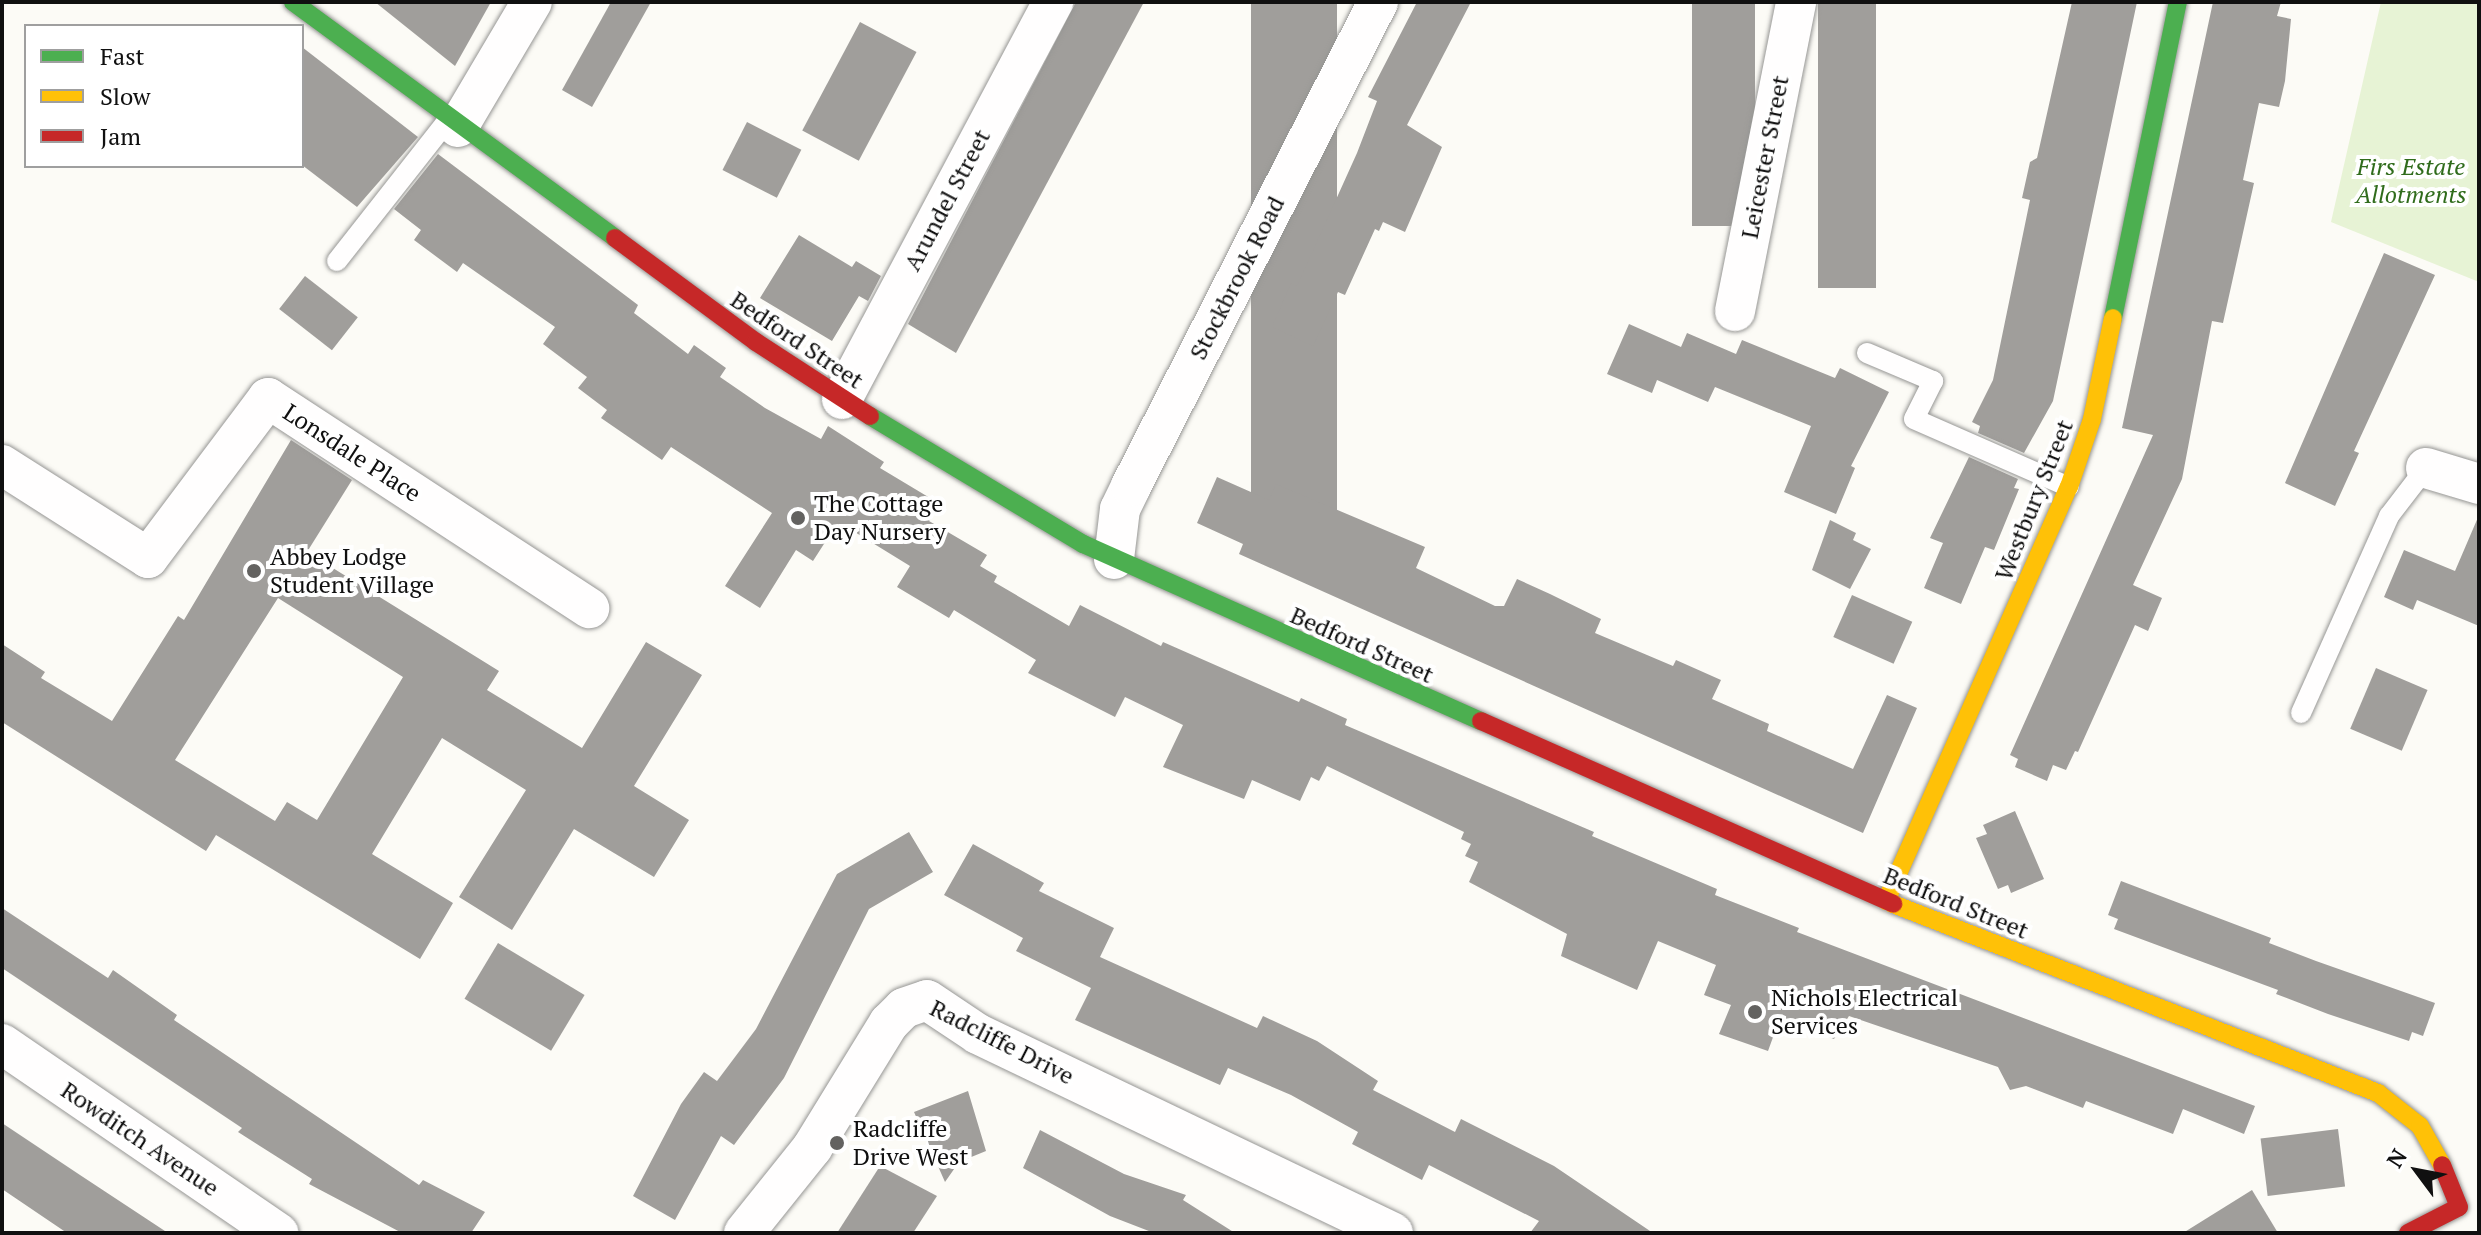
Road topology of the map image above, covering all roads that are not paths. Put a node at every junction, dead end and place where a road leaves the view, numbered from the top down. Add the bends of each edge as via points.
1 (293, 2) edge
2 (532, 2) edge
3 (1053, 2) edge
4 (1378, 2) edge
5 (1796, 2) edge
6 (2178, 2) edge
7 (453, 124) junction
8 (337, 261) dead end
9 (1735, 311) dead end
10 (1867, 353) dead end
11 (842, 399) junction
12 (2, 465) edge
13 (2426, 468) joint
14 (2479, 484) edge
15 (2069, 487) junction
16 (1114, 559) junction
17 (589, 608) dead end
18 (2301, 713) dead end
19 (1886, 901) junction
20 (2, 1044) edge
21 (2469, 1203) edge
22 (278, 1233) edge
23 (744, 1233) edge
24 (1393, 1233) edge
25 (2408, 1233) edge

1 - 7 street, Bedford Street
2 - 7 street
3 - 11 street, Arundel Street
4 - 16 street, Stockbrook Road via 1120,509
5 - 9 street, Leicester Street
6 - 15 street, Westbury Street via 2092,419
7 - 8 lane
7 - 11 street, Bedford Street via 679,289
10 - 15 lane via 1933,381 1914,419
11 - 16 street, Bedford Street
12 - 17 street, Lonsdale Place via 148,558 268,398
13 - 14 street
13 - 18 lane via 2389,516
15 - 19 street, Westbury Street
16 - 19 street, Bedford Street
19 - 21 street, Bedford Street via 2378,1093 2420,1126
20 - 22 street, Rowditch Avenue
21 - 25 street
23 - 24 street, Radcliffe Drive via 812,1148 889,1023 914,1001 927,1000 978,1034

